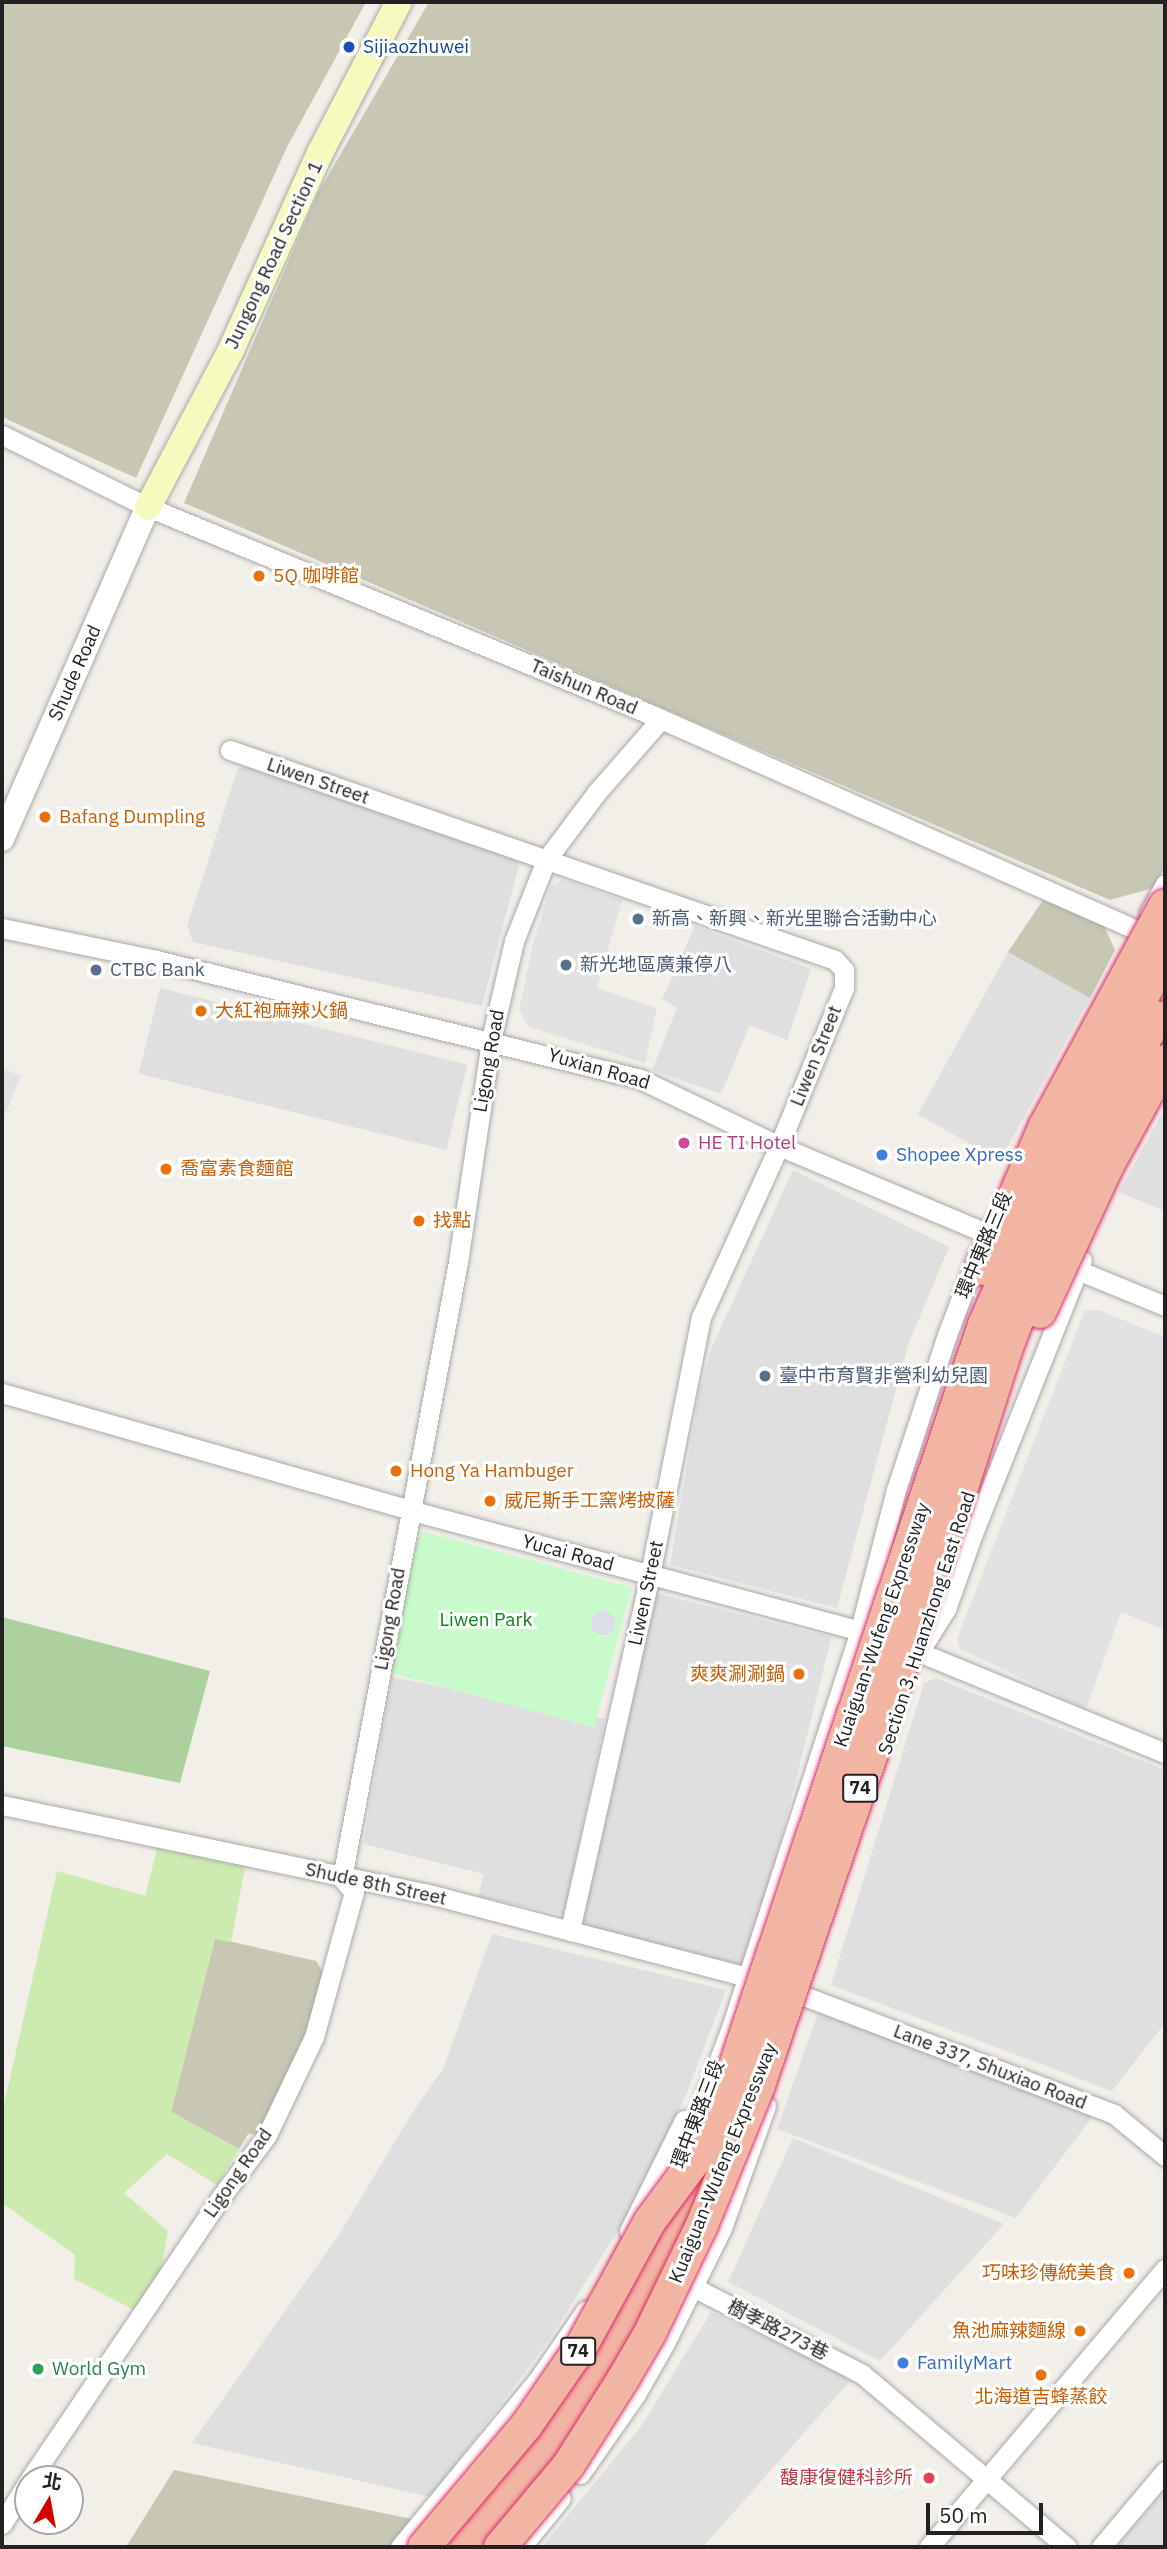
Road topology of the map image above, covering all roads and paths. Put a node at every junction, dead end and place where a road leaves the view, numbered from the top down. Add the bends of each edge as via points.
1 (399, 2) edge
2 (2, 435) edge
3 (148, 507) junction
4 (661, 719) junction
5 (230, 750) dead end
6 (2, 839) edge
7 (546, 860) junction
8 (1165, 884) edge
9 (1165, 905) edge
10 (2, 928) edge
11 (1158, 938) edge
12 (1165, 1001) edge
13 (1165, 1032) edge
14 (491, 1040) junction
15 (1165, 1061) edge
16 (1165, 1087) edge
17 (779, 1146) junction
18 (985, 1234) junction
19 (1005, 1241) junction
20 (1049, 1259) junction
21 (1078, 1269) junction
22 (1165, 1306) edge
23 (2, 1393) edge
24 (926, 1494) junction
25 (956, 1506) junction
26 (409, 1510) junction
27 (650, 1575) junction
28 (860, 1629) junction
29 (919, 1652) junction
30 (1165, 1753) edge
31 (2, 1805) edge
32 (342, 1878) junction
33 (570, 1931) junction
34 (747, 1977) junction
35 (804, 1996) junction
36 (732, 2025) junction
37 (710, 2140) junction
38 (1165, 2156) edge
39 (1165, 2269) edge
40 (693, 2287) junction
41 (40, 2465) edge
42 (1165, 2471) edge
43 (986, 2480) junction
44 (14, 2505) edge
45 (2, 2524) edge
46 (400, 2547) edge
47 (424, 2547) edge
48 (436, 2547) edge
49 (462, 2547) edge
50 (500, 2547) edge
51 (521, 2547) edge
52 (929, 2547) edge
53 (1067, 2547) edge
54 (1101, 2547) edge

1 - 3 main road, Jungong Road Section 1 via 316,163 231,350
2 - 3 street, Taishun Road
3 - 4 street, Taishun Road
3 - 6 street, Shude Road
4 - 7 street, Ligong Road
4 - 11 street, Taishun Road
5 - 7 street, Liwen Street
7 - 14 street, Ligong Road via 514,941
7 - 17 street, Liwen Street via 835,960 844,970 844,988
8 - 11 street, 環中東路三段
9 - 24 highway, bridge via 1056,1103 995,1240 947,1370
10 - 14 street, Yuxian Road
11 - 18 street, 環中東路三段 via 1037,1125
11 - 19 street, 環中東路三段 via 1056,1128
11 - 24 highway, Kuaiguan-Wufeng Expressway / 74, bridge via 1020,1237 984,1325
12 - 25 highway, Kuaiguan-Wufeng Expressway / 74, bridge via 1085,1150 1055,1220 1006,1350
13 - 20 street, Section 3, Huanzhong East Road via 1093,1159
14 - 17 street, Yuxian Road via 638,1078
14 - 26 street, Ligong Road via 458,1262
15 - 25 highway, bridge via 1107,1167
16 - 21 street via 1102,1203
17 - 18 street, Yuxian Road
17 - 27 street, Liwen Street via 701,1317
18 - 19 street, Yuxian Road
18 - 28 street, 環中東路三段 via 896,1490
19 - 20 street, Yuxian Road
19 - 28 street, 環中東路三段 via 901,1531
20 - 21 street, Yuxian Road
20 - 29 street, Section 3, Huanzhong East Road via 1012,1354
21 - 22 street, Yuxian Road
21 - 29 street via 946,1609
23 - 26 street, Yucai Road
24 - 37 highway, Kuaiguan-Wufeng Expressway / 74, bridge
25 - 50 highway, Kuaiguan-Wufeng Expressway / 74, bridge via 759,2085 702,2225 622,2381 568,2466
26 - 27 street, Yucai Road
26 - 32 street, Ligong Road
27 - 28 street, Yucai Road
27 - 33 street, Liwen Street
28 - 29 street, Yucai Road
28 - 34 street, 環中東路三段
29 - 30 street, Yucai Road
29 - 35 street, Section 3, Huanzhong East Road
31 - 32 street, Shude 8th Street
32 - 33 street, Shude 8th Street via 425,1893
32 - 41 street, Ligong Road via 354,1892 314,2037 267,2135
33 - 34 street, Shude 8th Street
34 - 36 street, 環中東路三段
35 - 38 street, Lane 337, Shuxiao Road via 1114,2114
35 - 40 street, Section 3, Huanzhong East Road via 722,2228
36 - 46 street via 596,2297 540,2377
36 - 48 street, 環中東路三段 via 663,2206 631,2276 585,2357
37 - 47 highway, 74, bridge via 650,2221 582,2345 526,2426
37 - 49 highway, Kuaiguan-Wufeng Expressway / 74, bridge via 601,2362 545,2448
39 - 43 street
40 - 43 street via 862,2374
40 - 51 street, Section 3, Huanzhong East Road via 636,2394
42 - 54 street
43 - 52 street
43 - 53 street
44 - 45 street, Ligong Road

